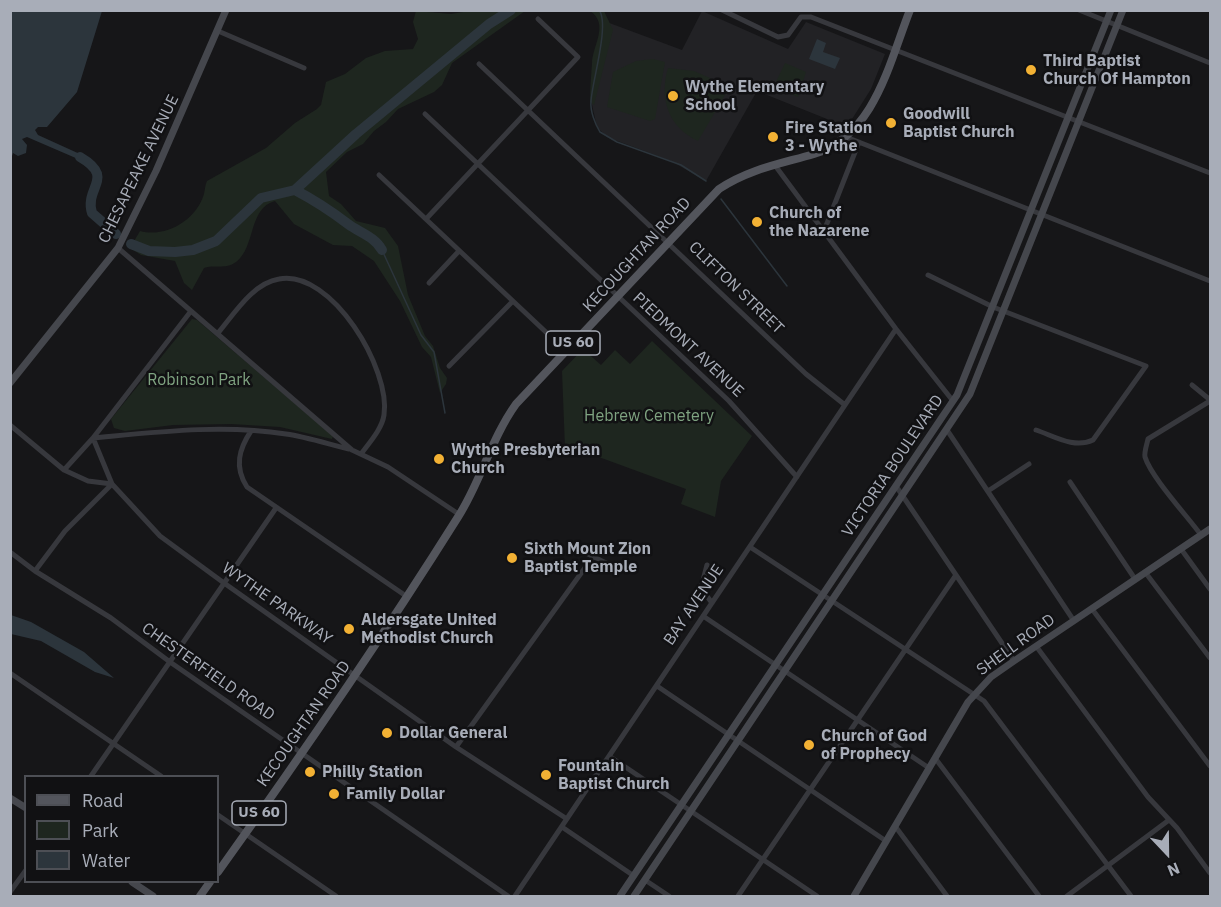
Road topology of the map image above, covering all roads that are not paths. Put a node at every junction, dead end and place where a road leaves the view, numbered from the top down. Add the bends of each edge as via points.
1 (226, 10) edge
2 (722, 10) edge
3 (910, 10) edge
4 (1079, 10) edge
5 (1111, 10) edge
6 (1123, 10) edge
7 (538, 19) dead end
8 (1107, 21) junction
9 (1117, 26) junction
10 (218, 31) junction
11 (895, 48) junction
12 (1210, 63) edge
13 (479, 64) dead end
14 (304, 68) dead end
15 (529, 110) junction
16 (425, 114) dead end
17 (1069, 117) junction
18 (1079, 121) junction
19 (846, 137) junction
20 (859, 142) junction
21 (479, 164) junction
22 (774, 164) junction
23 (1210, 173) edge
24 (379, 175) dead end
25 (1032, 211) junction
26 (1042, 215) junction
27 (426, 219) junction
28 (824, 231) junction
29 (668, 241) junction
30 (118, 248) junction
31 (459, 251) junction
32 (928, 275) dead end
33 (1210, 281) edge
34 (429, 283) dead end
35 (616, 296) junction
36 (512, 302) junction
37 (993, 307) junction
38 (191, 311) junction
39 (1004, 311) junction
40 (896, 329) junction
41 (218, 333) junction
42 (566, 351) junction
43 (449, 366) dead end
44 (10, 384) edge
45 (1192, 385) dead end
46 (1210, 400) edge
47 (953, 401) junction
48 (845, 405) junction
49 (10, 425) edge
50 (251, 430) junction
51 (947, 430) junction
52 (1036, 430) dead end
53 (93, 438) junction
54 (352, 450) junction
55 (360, 454) junction
56 (1029, 464) dead end
57 (64, 470) junction
58 (797, 477) junction
59 (1070, 482) dead end
60 (112, 484) junction
61 (896, 486) junction
62 (988, 491) junction
63 (903, 495) junction
64 (276, 508) junction
65 (460, 515) junction
66 (1210, 529) edge
67 (1201, 535) junction
68 (750, 547) junction
69 (1181, 549) junction
70 (580, 550) dead end
71 (10, 552) edge
72 (592, 558) junction
73 (707, 565) dead end
74 (612, 566) dead end
75 (34, 572) junction
76 (1146, 572) junction
77 (956, 575) junction
78 (1135, 579) junction
79 (224, 583) junction
80 (1210, 590) edge
81 (823, 595) junction
82 (406, 596) junction
83 (832, 601) junction
84 (712, 603) junction
85 (1092, 609) junction
86 (704, 616) junction
87 (1074, 621) junction
88 (1036, 646) junction
89 (906, 650) junction
90 (1210, 658) edge
91 (1014, 661) junction
92 (170, 662) junction
93 (776, 665) junction
94 (785, 672) junction
95 (10, 673) edge
96 (355, 675) junction
97 (657, 686) junction
98 (973, 695) junction
99 (857, 720) junction
100 (729, 735) junction
101 (738, 742) junction
102 (114, 744) junction
103 (456, 747) junction
104 (300, 753) junction
105 (609, 756) junction
106 (935, 758) junction
107 (1210, 766) edge
108 (929, 768) junction
109 (92, 775) edge
110 (158, 775) edge
111 (810, 791) junction
112 (10, 798) edge
113 (682, 805) junction
114 (24, 807) edge
115 (691, 812) junction
116 (219, 816) edge
117 (567, 819) junction
118 (1169, 820) junction
119 (895, 826) junction
120 (562, 827) junction
121 (245, 834) junction
122 (886, 841) junction
123 (1210, 860) edge
124 (763, 861) junction
125 (1204, 865) junction
126 (1108, 866) junction
127 (219, 871) edge
128 (24, 873) edge
129 (1210, 873) edge
130 (634, 876) junction
131 (645, 880) junction
132 (133, 883) edge
133 (209, 883) edge
134 (10, 892) edge
135 (517, 894) edge
136 (855, 896) edge
137 (153, 897) edge
138 (200, 897) edge
139 (336, 897) edge
140 (508, 897) edge
141 (524, 897) edge
142 (620, 897) edge
143 (634, 897) edge
144 (669, 897) edge
145 (738, 897) edge
146 (817, 897) edge
147 (947, 897) edge
148 (1039, 897) edge
149 (1067, 897) edge
150 (1131, 897) edge

1 - 10 main road, CHESAPEAKE AVENUE
2 - 11 street via 778,37 788,35 798,19 808,16
3 - 11 main road, KECOUGHTAN ROAD / US 60
4 - 8 street
5 - 8 main road, VICTORIA BOULEVARD
6 - 9 main road, VICTORIA BOULEVARD
7 - 15 street via 578,57
8 - 9 street
8 - 17 main road, VICTORIA BOULEVARD
9 - 12 street
9 - 18 main road, VICTORIA BOULEVARD
10 - 14 street
10 - 30 main road, CHESAPEAKE AVENUE
11 - 17 street
11 - 19 main road, KECOUGHTAN ROAD / US 60 via 865,117
13 - 15 street, CLIFTON STREET
15 - 21 street
15 - 29 street, CLIFTON STREET
16 - 21 street, PIEDMONT AVENUE
17 - 18 street
17 - 25 main road, VICTORIA BOULEVARD
18 - 23 street
18 - 26 main road, VICTORIA BOULEVARD
19 - 20 street
19 - 22 main road, KECOUGHTAN ROAD / US 60 via 817,153
20 - 25 street
20 - 28 street
21 - 27 street
21 - 35 street, PIEDMONT AVENUE
22 - 28 street
22 - 29 main road, KECOUGHTAN ROAD / US 60 via 746,173 719,189
24 - 27 street
25 - 26 street
25 - 37 main road, VICTORIA BOULEVARD
26 - 33 street
26 - 39 main road, VICTORIA BOULEVARD
27 - 31 street
28 - 40 street
29 - 35 main road, KECOUGHTAN ROAD / US 60
29 - 48 street, CLIFTON STREET via 806,374
30 - 38 street
30 - 44 main road, CHESAPEAKE AVENUE
31 - 34 street
31 - 36 street
32 - 37 street
35 - 42 main road, KECOUGHTAN ROAD / US 60
35 - 58 street, PIEDMONT AVENUE via 737,409
36 - 42 street
36 - 43 street
37 - 39 street
37 - 47 main road, VICTORIA BOULEVARD
38 - 41 street
38 - 53 street
39 - 51 main road, VICTORIA BOULEVARD via 975,383
39 - 52 street via 1146,366 1092,440 1076,444
40 - 47 street
40 - 48 street, BAY AVENUE
41 - 54 street
41 - 55 street via 253,293 278,279 292,278 321,292 356,329 385,400 384,418
42 - 65 main road, KECOUGHTAN ROAD / US 60 via 506,418
45 - 46 street
46 - 67 street via 1148,439 1145,448 1145,457
47 - 61 main road, VICTORIA BOULEVARD
48 - 58 street, BAY AVENUE
49 - 57 street
50 - 53 street via 181,430
50 - 54 street via 287,434
50 - 64 street via 239,457 241,478 255,494
51 - 62 street
51 - 63 main road, VICTORIA BOULEVARD
53 - 57 street
53 - 60 street
54 - 55 street
55 - 65 street via 388,467
56 - 62 street
57 - 60 street via 88,481
58 - 68 street, BAY AVENUE
59 - 78 street
60 - 75 street via 65,531
60 - 79 street, WYTHE PARKWAY via 160,536
61 - 63 street
61 - 81 main road, VICTORIA BOULEVARD
62 - 87 street
63 - 77 street
63 - 83 main road, VICTORIA BOULEVARD
64 - 79 street
64 - 82 street
65 - 82 main road, KECOUGHTAN ROAD / US 60
66 - 67 main road, SHELL ROAD
67 - 69 main road, SHELL ROAD
68 - 81 street
68 - 84 street, BAY AVENUE
69 - 76 main road, SHELL ROAD
69 - 80 street
70 - 72 street
71 - 75 street, CHESTERFIELD ROAD
72 - 74 street
72 - 103 street
73 - 84 street via 701,588
75 - 92 street, CHESTERFIELD ROAD via 111,618
76 - 78 main road, SHELL ROAD
76 - 90 street
77 - 89 street
77 - 91 street
78 - 85 main road, SHELL ROAD
79 - 92 street
79 - 96 street, WYTHE PARKWAY
81 - 83 street
81 - 93 main road, VICTORIA BOULEVARD
82 - 96 main road, KECOUGHTAN ROAD / US 60
83 - 89 street
83 - 94 main road, VICTORIA BOULEVARD
84 - 86 street, BAY AVENUE
85 - 87 main road, SHELL ROAD
85 - 107 street
86 - 93 street
86 - 97 street, BAY AVENUE
87 - 88 main road, SHELL ROAD
88 - 91 main road, SHELL ROAD
88 - 118 street
89 - 98 street
89 - 99 street
91 - 98 main road, SHELL ROAD
92 - 102 street
92 - 104 street, CHESTERFIELD ROAD
93 - 94 street
93 - 100 main road, VICTORIA BOULEVARD
94 - 99 street
94 - 101 main road, VICTORIA BOULEVARD
95 - 102 street
96 - 103 street, WYTHE PARKWAY
96 - 104 main road, KECOUGHTAN ROAD / US 60
97 - 100 street
97 - 105 street, BAY AVENUE
98 - 106 main road, SHELL ROAD
98 - 126 street via 989,707
99 - 108 street
99 - 111 street
100 - 101 street
100 - 113 main road, VICTORIA BOULEVARD
101 - 111 street
101 - 115 main road, VICTORIA BOULEVARD
102 - 109 street
102 - 110 street
103 - 117 street, WYTHE PARKWAY
104 - 121 main road, KECOUGHTAN ROAD / US 60
104 - 140 street, CHESTERFIELD ROAD
105 - 113 street
105 - 117 street, BAY AVENUE
106 - 108 main road, SHELL ROAD
106 - 148 street
108 - 119 main road, SHELL ROAD
111 - 122 street
111 - 124 street
112 - 114 main road
113 - 115 street
113 - 130 main road, VICTORIA BOULEVARD
115 - 124 street
115 - 131 main road, VICTORIA BOULEVARD
116 - 121 street
117 - 120 street, BAY AVENUE
118 - 125 street
118 - 126 street
119 - 122 main road, SHELL ROAD
119 - 147 street
120 - 130 street
120 - 135 street, BAY AVENUE
121 - 127 main road, KECOUGHTAN ROAD / US 60
121 - 139 street
122 - 136 main road, SHELL ROAD
123 - 125 street
124 - 145 street
124 - 146 street
125 - 129 street
126 - 149 street
126 - 150 street
128 - 134 street
130 - 142 main road, VICTORIA BOULEVARD
131 - 143 main road, VICTORIA BOULEVARD
131 - 144 street
132 - 137 main road
133 - 138 main road
135 - 141 street

